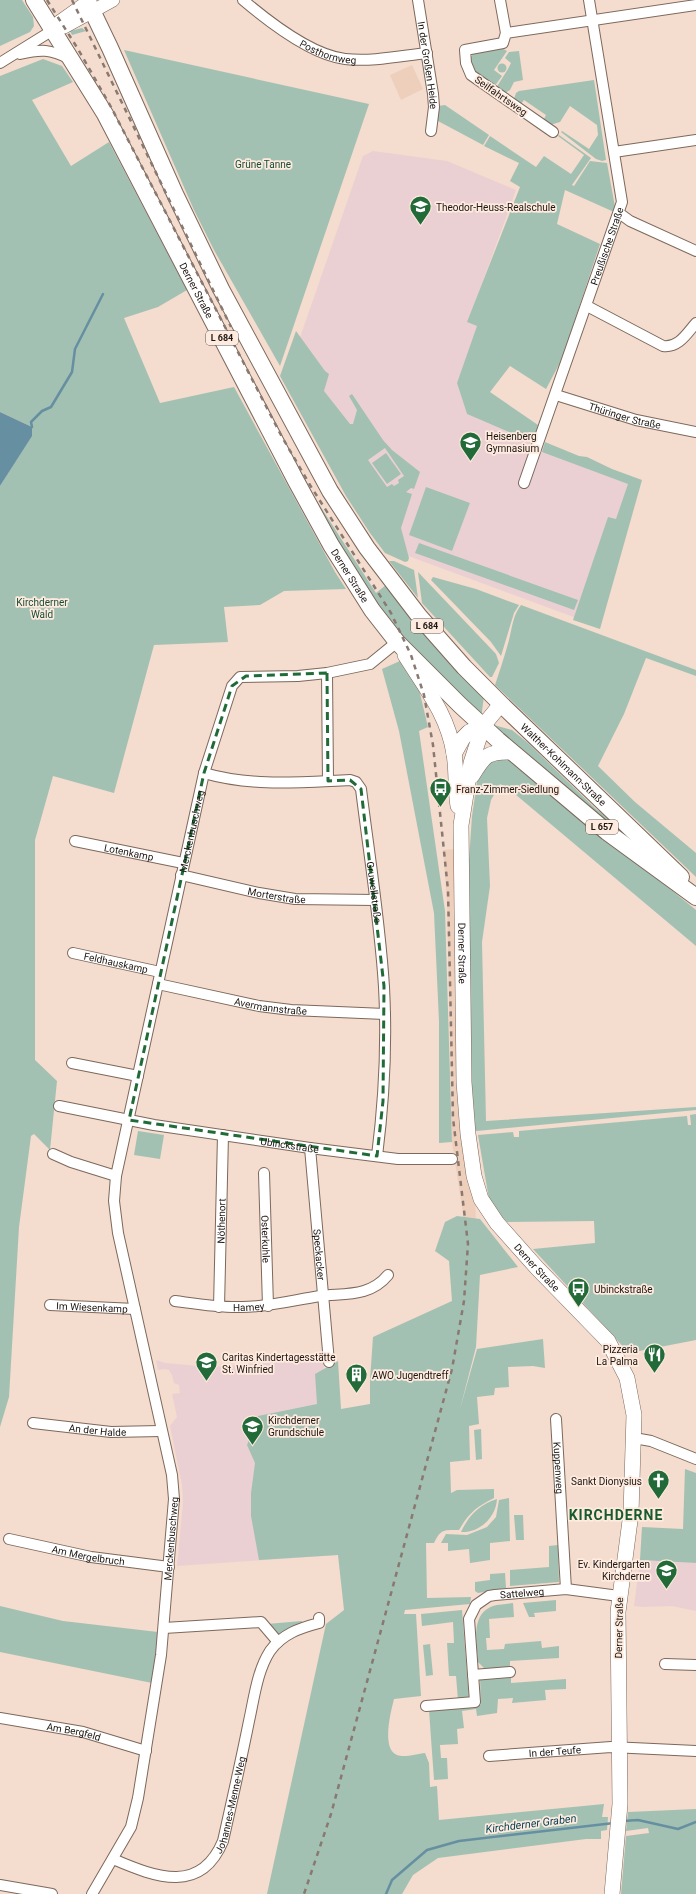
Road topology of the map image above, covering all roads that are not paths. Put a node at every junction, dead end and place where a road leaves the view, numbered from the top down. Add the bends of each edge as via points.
1 (34, 0) edge
2 (113, 0) edge
3 (243, 0) edge
4 (418, 0) edge
5 (500, 0) edge
6 (589, 0) edge
7 (89, 3) edge
8 (696, 4) edge
9 (593, 20) junction
10 (53, 30) junction
11 (506, 33) junction
12 (427, 53) junction
13 (14, 55) junction
14 (72, 60) junction
15 (0, 62) edge
16 (431, 131) dead end
17 (553, 132) dead end
18 (696, 140) edge
19 (614, 152) junction
20 (619, 213) junction
21 (696, 251) edge
22 (587, 306) junction
23 (696, 323) edge
24 (556, 395) junction
25 (696, 432) edge
26 (524, 483) dead end
27 (398, 642) junction
28 (327, 673) junction
29 (500, 704) junction
30 (483, 726) junction
31 (512, 752) junction
32 (454, 754) junction
33 (204, 773) junction
34 (328, 781) junction
35 (468, 782) junction
36 (461, 825) junction
37 (75, 841) dead end
38 (183, 863) junction
39 (181, 875) junction
40 (696, 892) edge
41 (696, 897) edge
42 (375, 900) junction
43 (72, 953) dead end
44 (160, 972) junction
45 (158, 984) junction
46 (385, 1014) junction
47 (72, 1062) dead end
48 (138, 1076) junction
49 (59, 1106) dead end
50 (129, 1120) junction
51 (223, 1136) junction
52 (310, 1148) junction
53 (53, 1154) dead end
54 (376, 1156) junction
55 (452, 1159) dead end
56 (264, 1173) dead end
57 (116, 1176) junction
58 (388, 1275) dead end
59 (322, 1296) junction
60 (175, 1301) dead end
61 (50, 1305) dead end
62 (268, 1306) junction
63 (219, 1307) junction
64 (135, 1309) junction
65 (329, 1362) dead end
66 (556, 1418) dead end
67 (33, 1423) dead end
68 (161, 1431) junction
69 (634, 1438) junction
70 (696, 1459) edge
71 (9, 1539) dead end
72 (169, 1567) junction
73 (566, 1589) junction
74 (619, 1596) junction
75 (319, 1618) dead end
76 (164, 1628) junction
77 (278, 1642) junction
78 (665, 1664) dead end
79 (696, 1665) edge
80 (510, 1672) dead end
81 (473, 1675) junction
82 (426, 1706) dead end
83 (0, 1718) edge
84 (620, 1747) junction
85 (146, 1751) junction
86 (696, 1751) edge
87 (489, 1756) dead end
88 (113, 1859) junction
89 (0, 1885) edge
90 (52, 1894) edge
91 (92, 1894) edge
92 (612, 1894) edge

1 - 10 main road, Derner Straße / L 684
2 - 7 street
3 - 12 street, Posthornweg via 308,47 334,57 369,59
4 - 12 street, In der Großen Heide
5 - 11 street
6 - 9 street, Preußische Straße
7 - 10 street via 64,27
7 - 29 main road, L 684 via 221,289 330,490 367,548 419,616
8 - 9 street
9 - 11 street
9 - 19 street, Preußische Straße
10 - 13 street
10 - 14 main road, Derner Straße / L 684
11 - 17 street, Seilfahrtsweg via 503,43 465,50 466,63 471,75
12 - 16 street, In der Großen Heide via 434,107
13 - 14 street via 45,50
13 - 15 street
14 - 27 main road, Derner Straße / L 684 via 105,114 296,481 372,610
18 - 19 street
19 - 20 street, Preußische Straße via 622,202
20 - 21 street via 630,221
20 - 22 street, Preußische Straße
22 - 23 street via 663,346 676,345
22 - 24 street, Preußische Straße
24 - 25 street, Thüringer Straße via 636,420
24 - 26 street, Preußische Straße
27 - 28 street, Merckenbuschweg via 370,664
27 - 30 main road, L 684
27 - 32 main road via 441,713 447,725
28 - 33 street, Merckenbuschweg via 246,676 235,681
28 - 34 street
29 - 30 main road
29 - 40 main road, Walther-Kohlmann-Straße / L 657 via 662,856
30 - 31 main road, L 657
30 - 32 main road via 469,732
30 - 35 main road, Derner Straße via 471,763
31 - 35 main road via 494,752 481,760
31 - 41 main road, L 657 via 607,832
32 - 36 main road
33 - 34 street, Gruwellstraße via 266,783
33 - 38 street, Merckenbuschweg
34 - 42 street, Gruwellstraße via 350,780 356,782 361,789
35 - 36 main road, Derner Straße
36 - 69 main road, Derner Straße via 465,1108 470,1156 477,1189 488,1212 608,1341 627,1378 633,1410
37 - 38 street, Lotenkamp
38 - 39 street, Merckenbuschweg
39 - 42 street, Morterstraße via 295,898
39 - 44 street, Merckenbuschweg
42 - 46 street, Gruwellstraße
43 - 44 street, Feldhauskamp
44 - 45 street, Merckenbuschweg
45 - 46 street, Avermannstraße via 259,1006 290,1010
45 - 48 street, Merckenbuschweg
46 - 54 street, Gruwellstraße via 383,1101
47 - 48 street
48 - 50 street, Merckenbuschweg
49 - 50 street
50 - 51 street, Ubinckstraße
50 - 57 street, Merckenbuschweg
51 - 52 street, Ubinckstraße
51 - 63 street, Nöthenort
52 - 54 street, Ubinckstraße
52 - 59 street, Speckacker
53 - 57 street
54 - 55 street, Ubinckstraße via 411,1160
56 - 62 street, Osterkuhle
57 - 64 street, Merckenbuschweg via 114,1201 118,1233
58 - 59 street, Hamey via 368,1290
59 - 62 street, Hamey
59 - 65 street, Speckacker
60 - 63 street, Hamey
61 - 64 street, Im Wiesenkamp
62 - 63 street, Hamey
64 - 68 street, Merckenbuschweg
66 - 73 street, Kuppenweg
67 - 68 street, An der Halde via 104,1432
68 - 72 street, Merckenbuschweg via 172,1475 174,1500
69 - 70 street via 651,1441
69 - 74 main road, Derner Straße via 630,1529
71 - 72 street, Am Mergelbruch via 91,1557
72 - 76 street, Merckenbuschweg
73 - 74 street, Sattelweg
73 - 81 street, Sattelweg via 495,1595 476,1604 469,1619
74 - 84 main road, Derner Straße
75 - 77 street, Johannes-Menne-Weg via 319,1623 293,1632
76 - 77 street via 261,1622
76 - 85 street, Merckenbuschweg
77 - 88 street, Johannes-Menne-Weg via 270,1651 262,1670 223,1841 212,1864 192,1878 173,1881
78 - 79 street
80 - 81 street
81 - 82 street, Sattelweg via 475,1702
83 - 85 street, Am Bergfeld via 83,1732
84 - 86 street, In der Teufe
84 - 87 street, In der Teufe
84 - 92 main road, Derner Straße via 619,1815
85 - 88 street, Merckenbuschweg via 134,1816 126,1837
88 - 91 street, Merckenbuschweg
89 - 90 street

